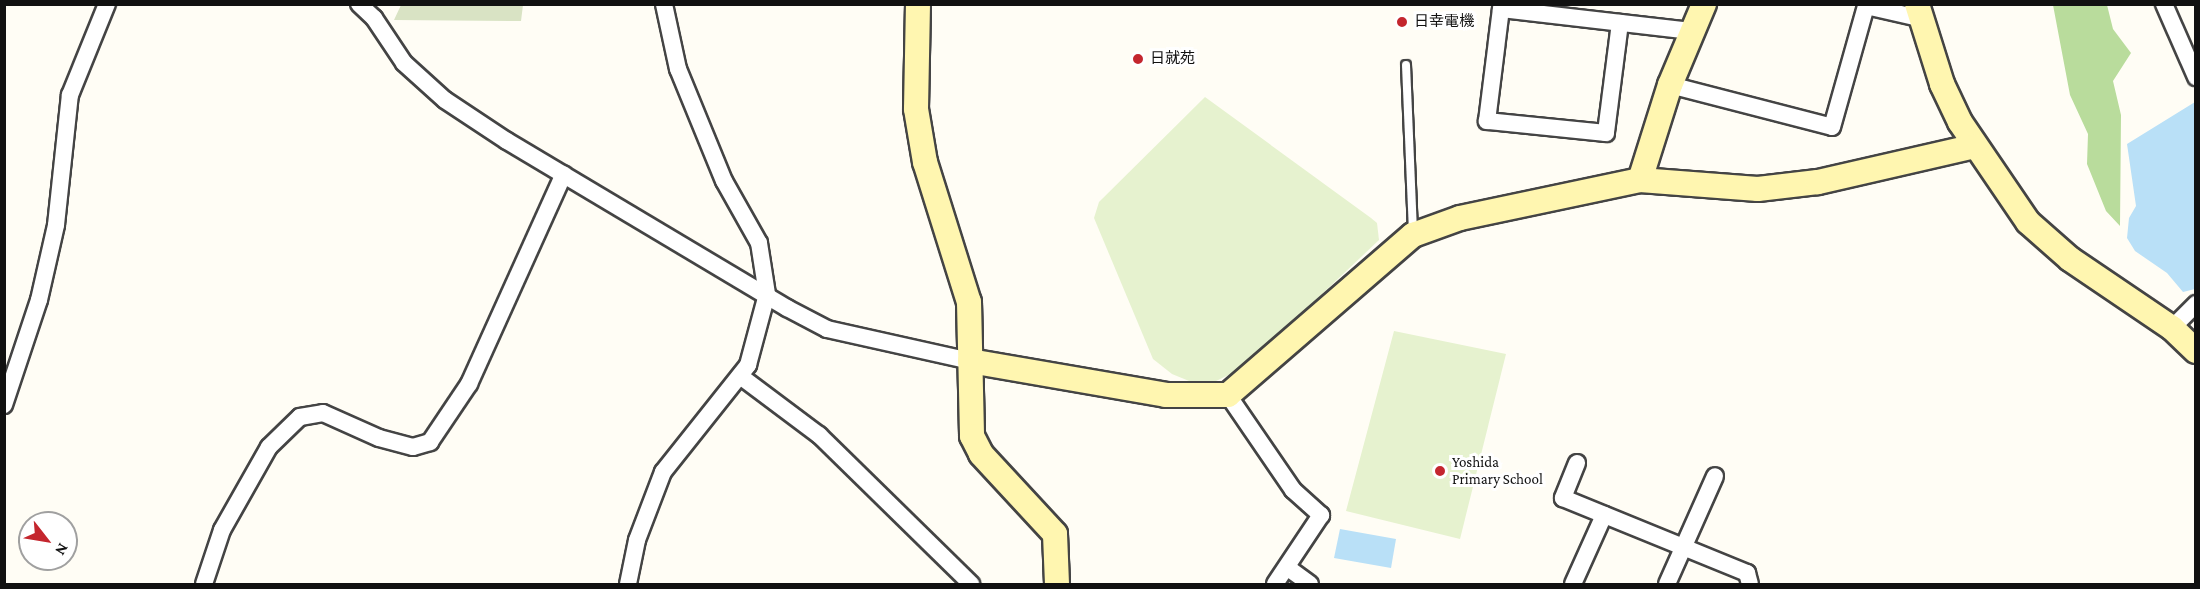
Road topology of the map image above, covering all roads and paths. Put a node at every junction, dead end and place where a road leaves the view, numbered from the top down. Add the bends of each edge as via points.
1 (107, 4) edge
2 (359, 4) edge
3 (664, 4) edge
4 (918, 4) edge
5 (1704, 4) edge
6 (2164, 4) edge
7 (1864, 5) edge
8 (1918, 11) edge
9 (1620, 23) junction
10 (1690, 31) junction
11 (1406, 65) dead end
12 (2196, 77) edge
13 (1670, 84) junction
14 (1975, 146) junction
15 (564, 174) junction
16 (1640, 180) junction
17 (1413, 235) junction
18 (767, 294) junction
19 (2196, 304) edge
20 (2172, 328) junction
21 (2196, 351) edge
22 (970, 362) junction
23 (740, 376) junction
24 (1228, 395) junction
25 (4, 405) edge
26 (1577, 463) dead end
27 (1715, 477) dead end
28 (1604, 515) junction
29 (1683, 548) junction
30 (1288, 568) junction
31 (204, 585) edge
32 (628, 585) edge
33 (971, 585) edge
34 (1057, 585) edge
35 (1275, 585) edge
36 (1310, 585) edge
37 (1573, 585) edge
38 (1667, 585) edge
39 (1750, 585) edge

1 - 25 street via 70,94 56,225 39,300
2 - 15 street via 374,18 404,63 445,100
3 - 18 street via 678,69 724,181 759,243
4 - 22 street via 916,109 925,162 969,302
5 - 10 street
6 - 12 street
7 - 8 street
7 - 13 street via 1832,127
8 - 14 street via 1942,84
9 - 9 street via 1501,9 1486,121 1606,133
9 - 10 street
10 - 13 street
11 - 17 lane
13 - 16 street
14 - 16 street via 1818,182 1758,189
14 - 20 street via 2028,222 2070,259
15 - 18 street
15 - 31 street via 469,384 430,442 413,447 390,441 323,413 300,417 269,447 222,530
16 - 17 street via 1460,218
17 - 24 street
18 - 22 street via 827,329
18 - 23 street via 758,338
19 - 20 street
20 - 21 street
22 - 24 street via 1166,395
22 - 34 street via 972,436 981,454 1055,534
23 - 32 street via 663,472 637,540
23 - 33 street via 819,435
24 - 30 street via 1293,490 1321,515
26 - 28 street via 1563,498
27 - 29 street
28 - 29 street
28 - 37 street
29 - 38 street
29 - 39 street via 1747,573
30 - 35 street
30 - 36 street

